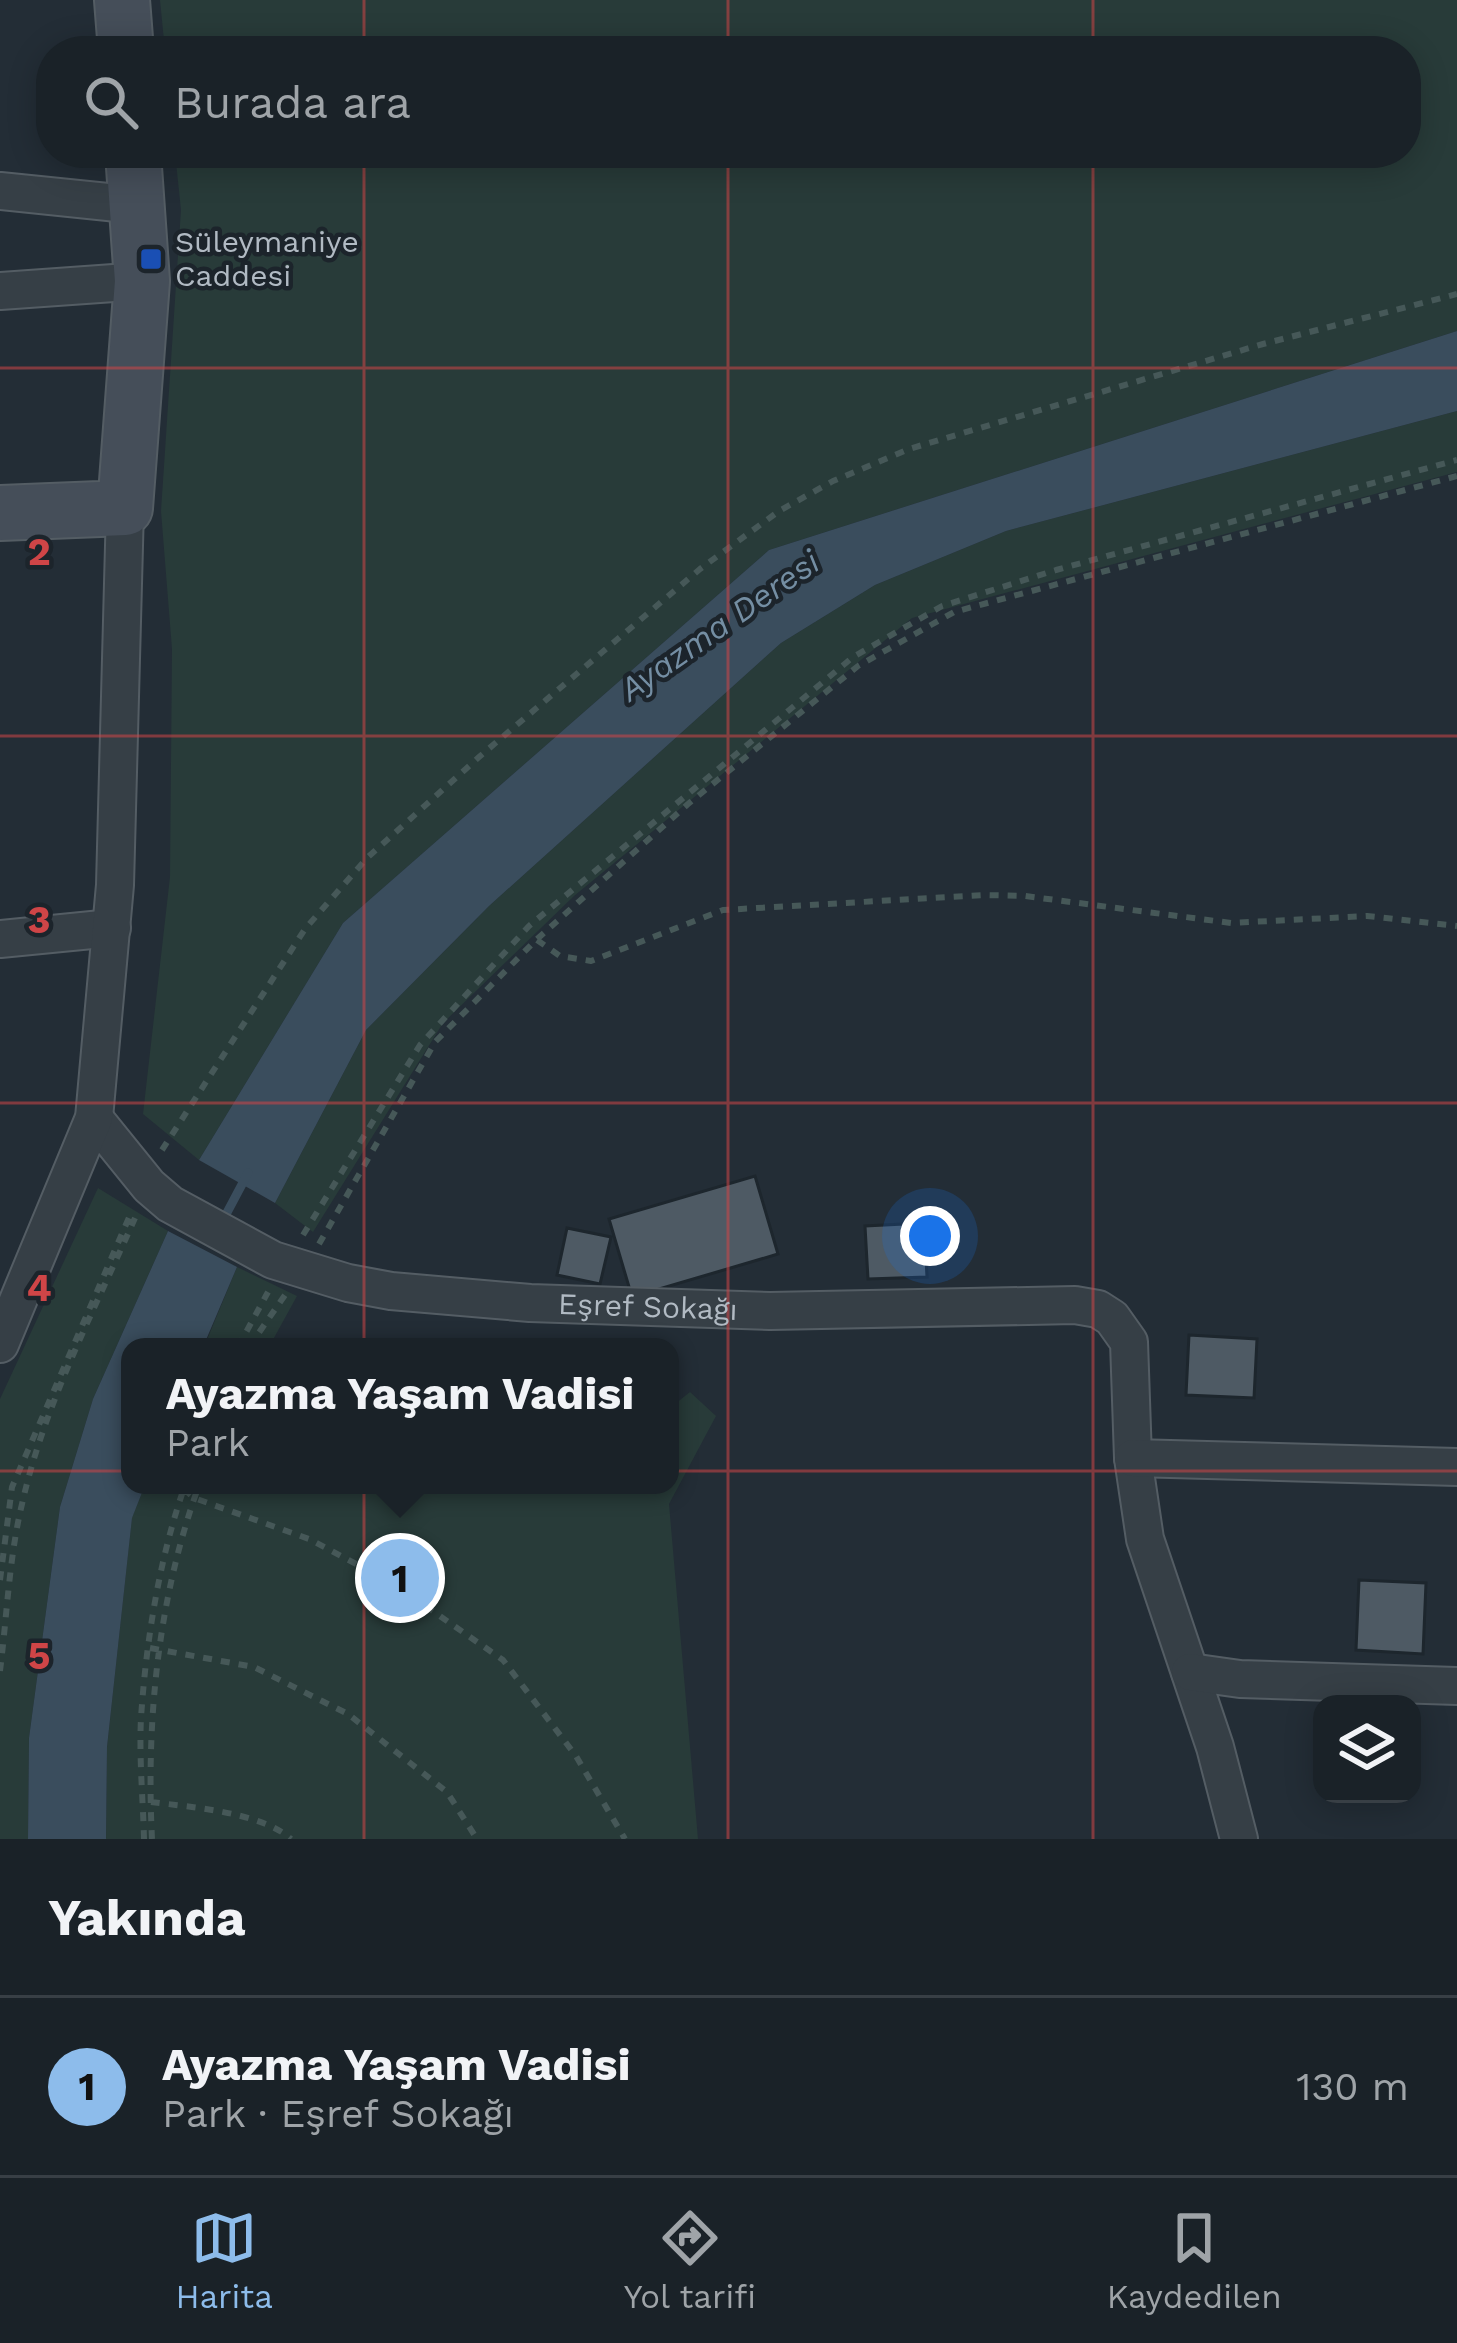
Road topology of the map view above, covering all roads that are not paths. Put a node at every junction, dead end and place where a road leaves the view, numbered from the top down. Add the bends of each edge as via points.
1 (122, 0) edge
2 (125, 36) edge
3 (135, 179) edge
4 (0, 191) edge
5 (142, 280) junction
6 (0, 291) edge
7 (125, 508) junction
8 (0, 513) edge
9 (112, 928) junction
10 (0, 939) edge
11 (94, 1118) junction
12 (0, 1344) edge
13 (1133, 1458) junction
14 (1457, 1468) edge
15 (1190, 1672) junction
16 (1457, 1686) edge
17 (1239, 1839) edge

1 - 2 street
3 - 4 street
3 - 5 street
5 - 6 street
5 - 7 street
7 - 8 street
7 - 9 street
9 - 10 street
9 - 11 street
11 - 12 street
11 - 13 street, Eşref Sokağı via 155,1190 287,1265 392,1292 794,1311 1097,1309 1129,1342
13 - 14 street
13 - 15 street, Eşref Sokağı via 1145,1539
15 - 16 street
15 - 17 street, Eşref Sokağı

